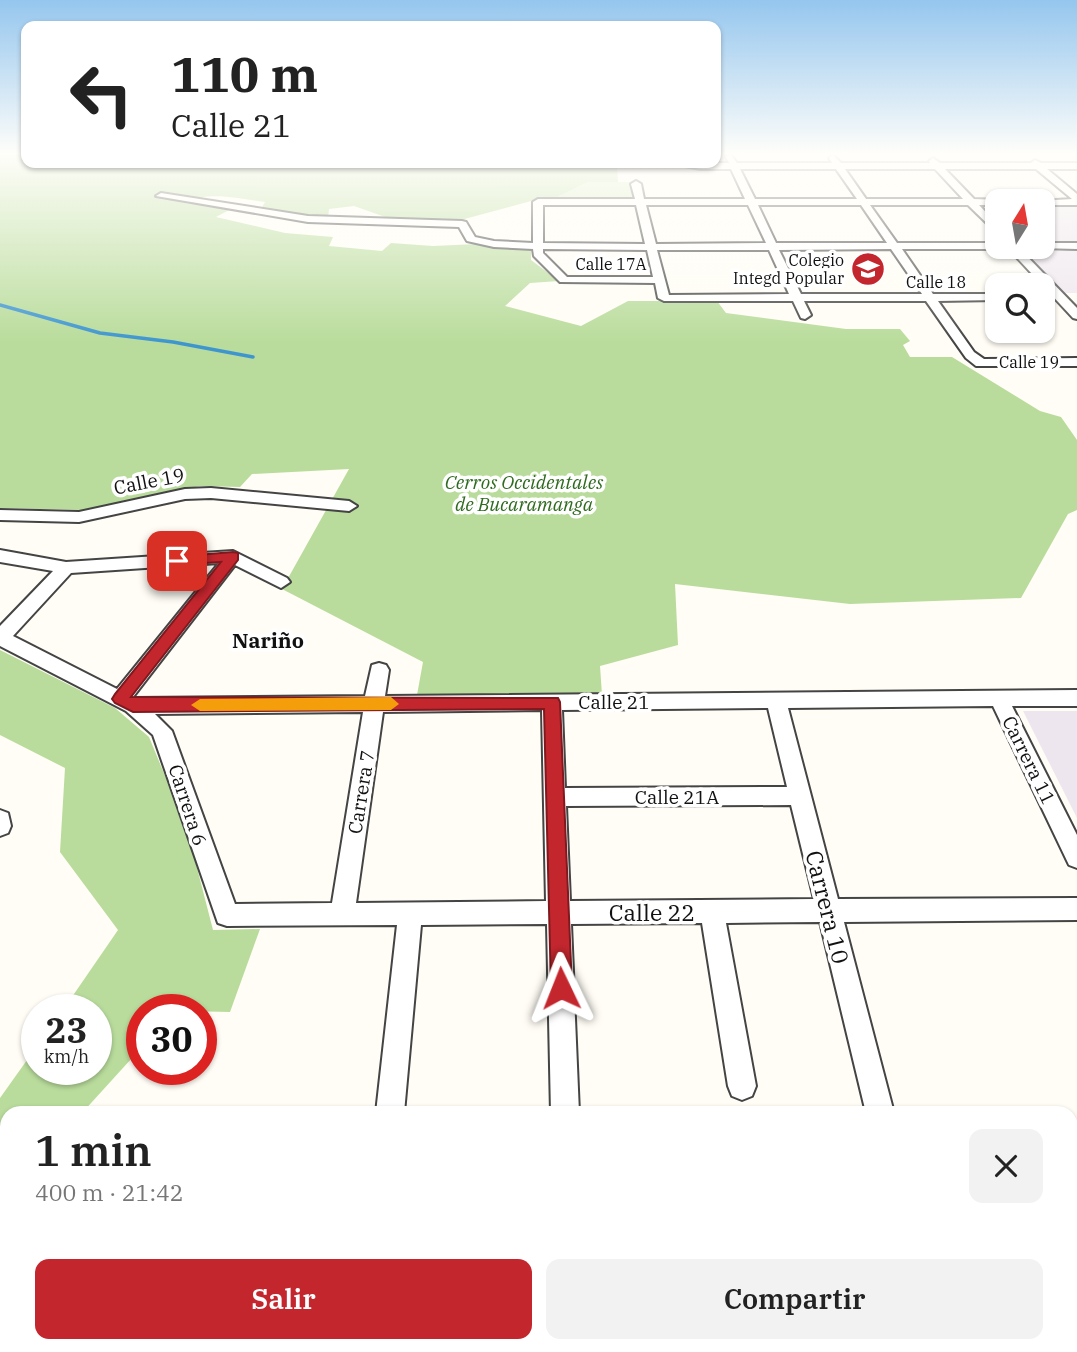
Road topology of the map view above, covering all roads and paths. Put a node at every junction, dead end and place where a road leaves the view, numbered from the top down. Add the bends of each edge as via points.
1 (289, 216) edge
2 (538, 216) edge
3 (643, 216) edge
4 (758, 216) edge
5 (873, 216) edge
6 (537, 246) junction
7 (893, 246) junction
8 (985, 246) edge
9 (1055, 246) edge
10 (1077, 246) edge
11 (650, 247) junction
12 (772, 247) junction
13 (1024, 259) edge
14 (658, 279) junction
15 (1055, 297) edge
16 (1060, 297) junction
17 (1077, 297) edge
18 (797, 298) junction
19 (928, 298) junction
20 (985, 298) edge
21 (806, 315) dead end
22 (1077, 315) edge
23 (1077, 362) edge
24 (349, 506) dead end
25 (0, 515) edge
26 (0, 556) edge
27 (233, 557) junction
28 (66, 568) junction
29 (281, 582) dead end
30 (0, 638) edge
31 (379, 670) dead end
32 (1077, 698) edge
33 (999, 699) junction
34 (776, 701) junction
35 (127, 702) junction
36 (552, 702) junction
37 (374, 704) junction
38 (800, 796) junction
39 (555, 797) junction
40 (0, 820) edge
41 (0, 826) edge
42 (1077, 858) edge
43 (1077, 909) edge
44 (829, 911) junction
45 (712, 912) junction
46 (559, 913) junction
47 (410, 914) junction
48 (226, 915) joint
49 (342, 915) junction
50 (742, 1086) dead end
51 (391, 1106) edge
52 (565, 1106) edge
53 (878, 1106) edge

1 - 6 street via 462,224 471,239
2 - 6 street
3 - 11 street
4 - 12 street
5 - 7 street
6 - 11 street
6 - 14 street, Calle 17A via 540,258 565,280
7 - 8 street
7 - 12 street
7 - 19 street
9 - 10 street
11 - 12 street
11 - 14 street
12 - 18 street
13 - 16 street
14 - 18 street, Calle 18 via 664,298
15 - 16 street
16 - 17 street
16 - 22 street
18 - 19 street, Calle 18
18 - 21 street
19 - 20 street, Calle 18
19 - 23 street, Calle 19 via 981,363
24 - 25 street, Calle 19 via 211,493 185,494 79,517
26 - 28 street
27 - 28 street
27 - 29 street
27 - 35 street
28 - 30 street
30 - 35 street, Calle 21
31 - 37 street, Carrera 7
32 - 33 street, Calle 21
33 - 34 street, Calle 21
33 - 42 street, Carrera 11
34 - 36 street, Calle 21
34 - 38 street, Carrera 10
35 - 37 street, Calle 21
35 - 48 street, Carrera 6 via 162,731
36 - 37 street, Calle 21
36 - 39 street
37 - 49 street, Carrera 7
38 - 39 street, Calle 21A
38 - 44 street, Carrera 10
39 - 46 street
40 - 41 street
43 - 44 street, Calle 22
44 - 45 street, Calle 22
44 - 53 street, Carrera 10
45 - 46 street, Calle 22
45 - 50 street
46 - 47 street, Calle 22
46 - 52 street
47 - 49 street, Calle 22
47 - 51 street
48 - 49 street, Calle 22

